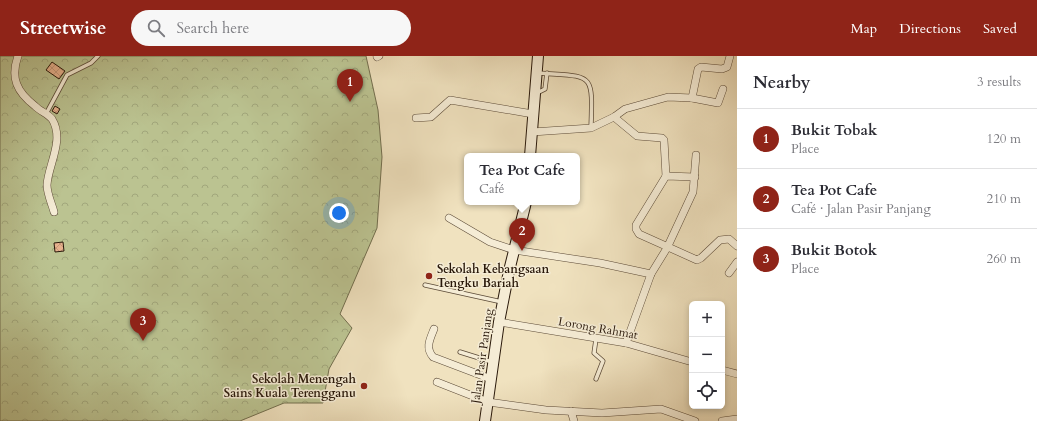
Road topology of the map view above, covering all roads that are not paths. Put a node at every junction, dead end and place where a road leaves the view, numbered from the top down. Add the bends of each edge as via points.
1 (18, 56) edge
2 (98, 56) edge
3 (538, 56) edge
4 (730, 56) edge
5 (541, 73) junction
6 (723, 89) dead end
7 (692, 98) junction
8 (46, 114) junction
9 (532, 114) junction
10 (614, 117) junction
11 (416, 118) dead end
12 (591, 128) junction
13 (532, 132) junction
14 (530, 153) edge
15 (696, 155) dead end
16 (666, 176) junction
17 (695, 177) junction
18 (525, 205) edge
19 (54, 212) dead end
20 (449, 218) dead end
21 (737, 246) edge
22 (667, 248) junction
23 (514, 250) junction
24 (737, 262) edge
25 (651, 274) junction
26 (729, 274) dead end
27 (425, 285) dead end
28 (503, 302) junction
29 (499, 322) junction
30 (434, 329) dead end
31 (596, 339) junction
32 (626, 343) junction
33 (460, 352) dead end
34 (689, 361) edge
35 (493, 363) junction
36 (725, 371) edge
37 (737, 374) edge
38 (491, 379) junction
39 (596, 379) dead end
40 (437, 382) dead end
41 (488, 402) junction
42 (571, 411) junction
43 (737, 419) edge
44 (687, 420) edge
45 (485, 421) edge
46 (574, 421) edge
47 (695, 421) edge
48 (722, 421) edge

1 - 8 street via 14,68 18,88
2 - 8 lane via 91,63 67,75
3 - 5 main road
4 - 7 street via 727,67 698,69
5 - 9 main road via 534,93
5 - 12 lane via 579,76 589,82 592,95
6 - 7 street via 718,103
7 - 10 street via 668,97 628,108
8 - 19 street via 52,120 55,131 55,154 47,186
9 - 11 street via 450,100 431,117
9 - 13 main road
10 - 12 street
10 - 16 street via 637,136 664,140
12 - 13 street
13 - 14 main road
15 - 17 street
16 - 17 street
16 - 22 street via 636,225 636,230
17 - 22 street via 693,192
18 - 23 main road, Jalan Pasir Panjang
20 - 23 street via 490,242
21 - 22 street via 729,239 720,240 697,260
22 - 25 street
23 - 25 street via 600,263
23 - 28 main road, Jalan Pasir Panjang
24 - 26 street
25 - 32 street
27 - 28 lane
28 - 29 main road, Jalan Pasir Panjang
29 - 31 street, Lorong Rahmat
29 - 35 main road, Jalan Pasir Panjang
30 - 38 street via 428,348 433,357
31 - 32 street, Lorong Rahmat
31 - 39 lane via 594,353 603,361
32 - 34 street, Lorong Rahmat
33 - 35 lane
35 - 38 main road, Jalan Pasir Panjang
36 - 37 street
38 - 41 main road, Jalan Pasir Panjang
40 - 41 street
41 - 42 street
41 - 45 main road, Jalan Pasir Panjang
42 - 44 street via 602,413 661,409
42 - 46 street
43 - 48 street
44 - 47 street

